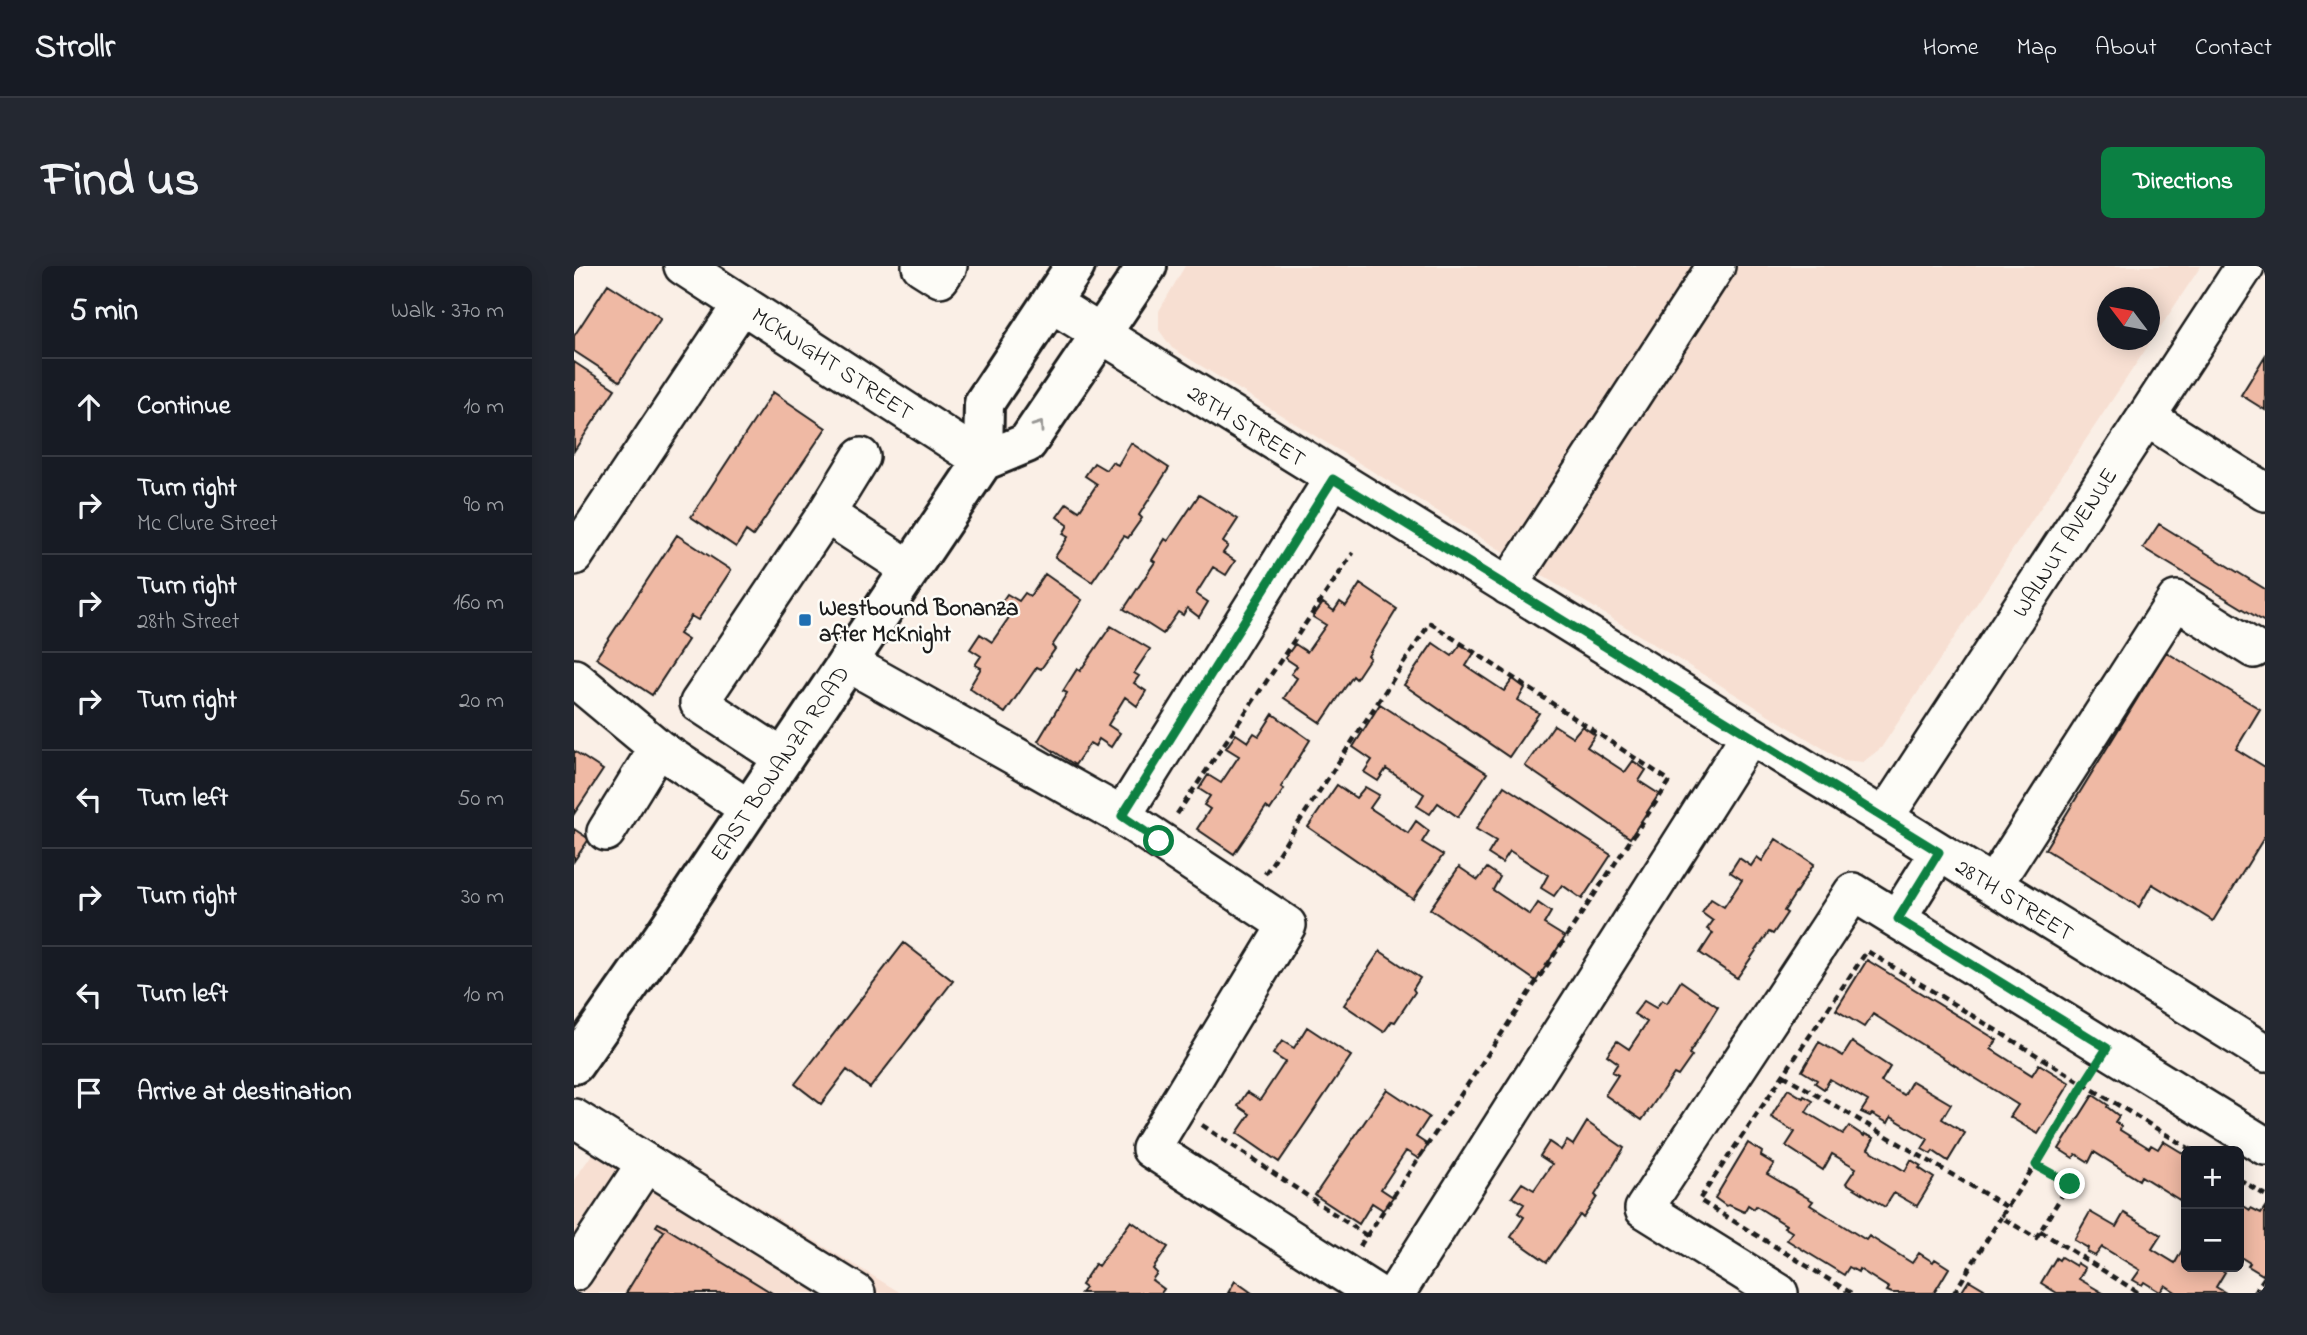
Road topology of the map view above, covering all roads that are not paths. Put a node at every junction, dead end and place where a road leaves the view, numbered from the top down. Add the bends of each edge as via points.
1 (683, 266) edge
2 (921, 266) edge
3 (948, 266) edge
4 (1075, 266) edge
5 (1147, 266) edge
6 (1716, 266) edge
7 (2245, 266) edge
8 (1051, 303) junction
9 (741, 304) junction
10 (1101, 335) junction
11 (2146, 417) junction
12 (861, 457) dead end
13 (983, 461) junction
14 (1333, 479) junction
15 (2265, 492) edge
16 (826, 514) junction
17 (574, 556) edge
18 (910, 569) junction
19 (1508, 586) junction
20 (2254, 649) dead end
21 (847, 663) junction
22 (574, 678) edge
23 (1750, 735) junction
24 (658, 748) junction
25 (783, 758) junction
26 (749, 808) junction
27 (1122, 816) junction
28 (1884, 818) junction
29 (606, 832) dead end
30 (1939, 852) junction
31 (1993, 886) junction
32 (1898, 919) junction
33 (2265, 1053) edge
34 (574, 1065) edge
35 (574, 1118) edge
36 (2265, 1146) edge
37 (646, 1163) junction
38 (574, 1272) edge
39 (856, 1293) edge
40 (1375, 1293) edge
41 (1396, 1293) edge
42 (1779, 1293) edge

1 - 9 street, MCKNIGHT STREET
2 - 3 street via 940,278
4 - 8 main road
5 - 10 main road
6 - 19 street
7 - 11 street, WALNUT AVENUE
8 - 10 street, 28TH STREET
8 - 13 main road via 984,403
9 - 13 street, MCKNIGHT STREET
9 - 17 street
13 -> 10 main road via 1027,443
10 - 14 street, 28TH STREET
11 - 15 street
11 - 28 street, WALNUT AVENUE
12 - 16 street
13 - 18 main road, EAST BONANZA ROAD
14 - 19 street, 28TH STREET
14 - 27 street
16 - 18 street
16 - 25 street via 699,703
18 - 21 main road, EAST BONANZA ROAD
19 - 23 street, 28TH STREET
20 - 31 street via 2176,600
21 - 25 main road, EAST BONANZA ROAD
21 - 27 street
22 - 24 street
23 - 28 street, 28TH STREET
23 - 41 street
24 - 26 street
24 - 29 street
25 - 26 main road, EAST BONANZA ROAD
26 - 34 main road, EAST BONANZA ROAD
27 - 40 street via 1287,925 1151,1149
28 - 30 street, 28TH STREET
30 - 31 street, 28TH STREET
30 - 32 street
31 - 33 street, 28TH STREET
32 - 36 street
32 - 42 street via 1853,892 1644,1209
35 - 37 street
37 - 38 street
37 - 39 street

